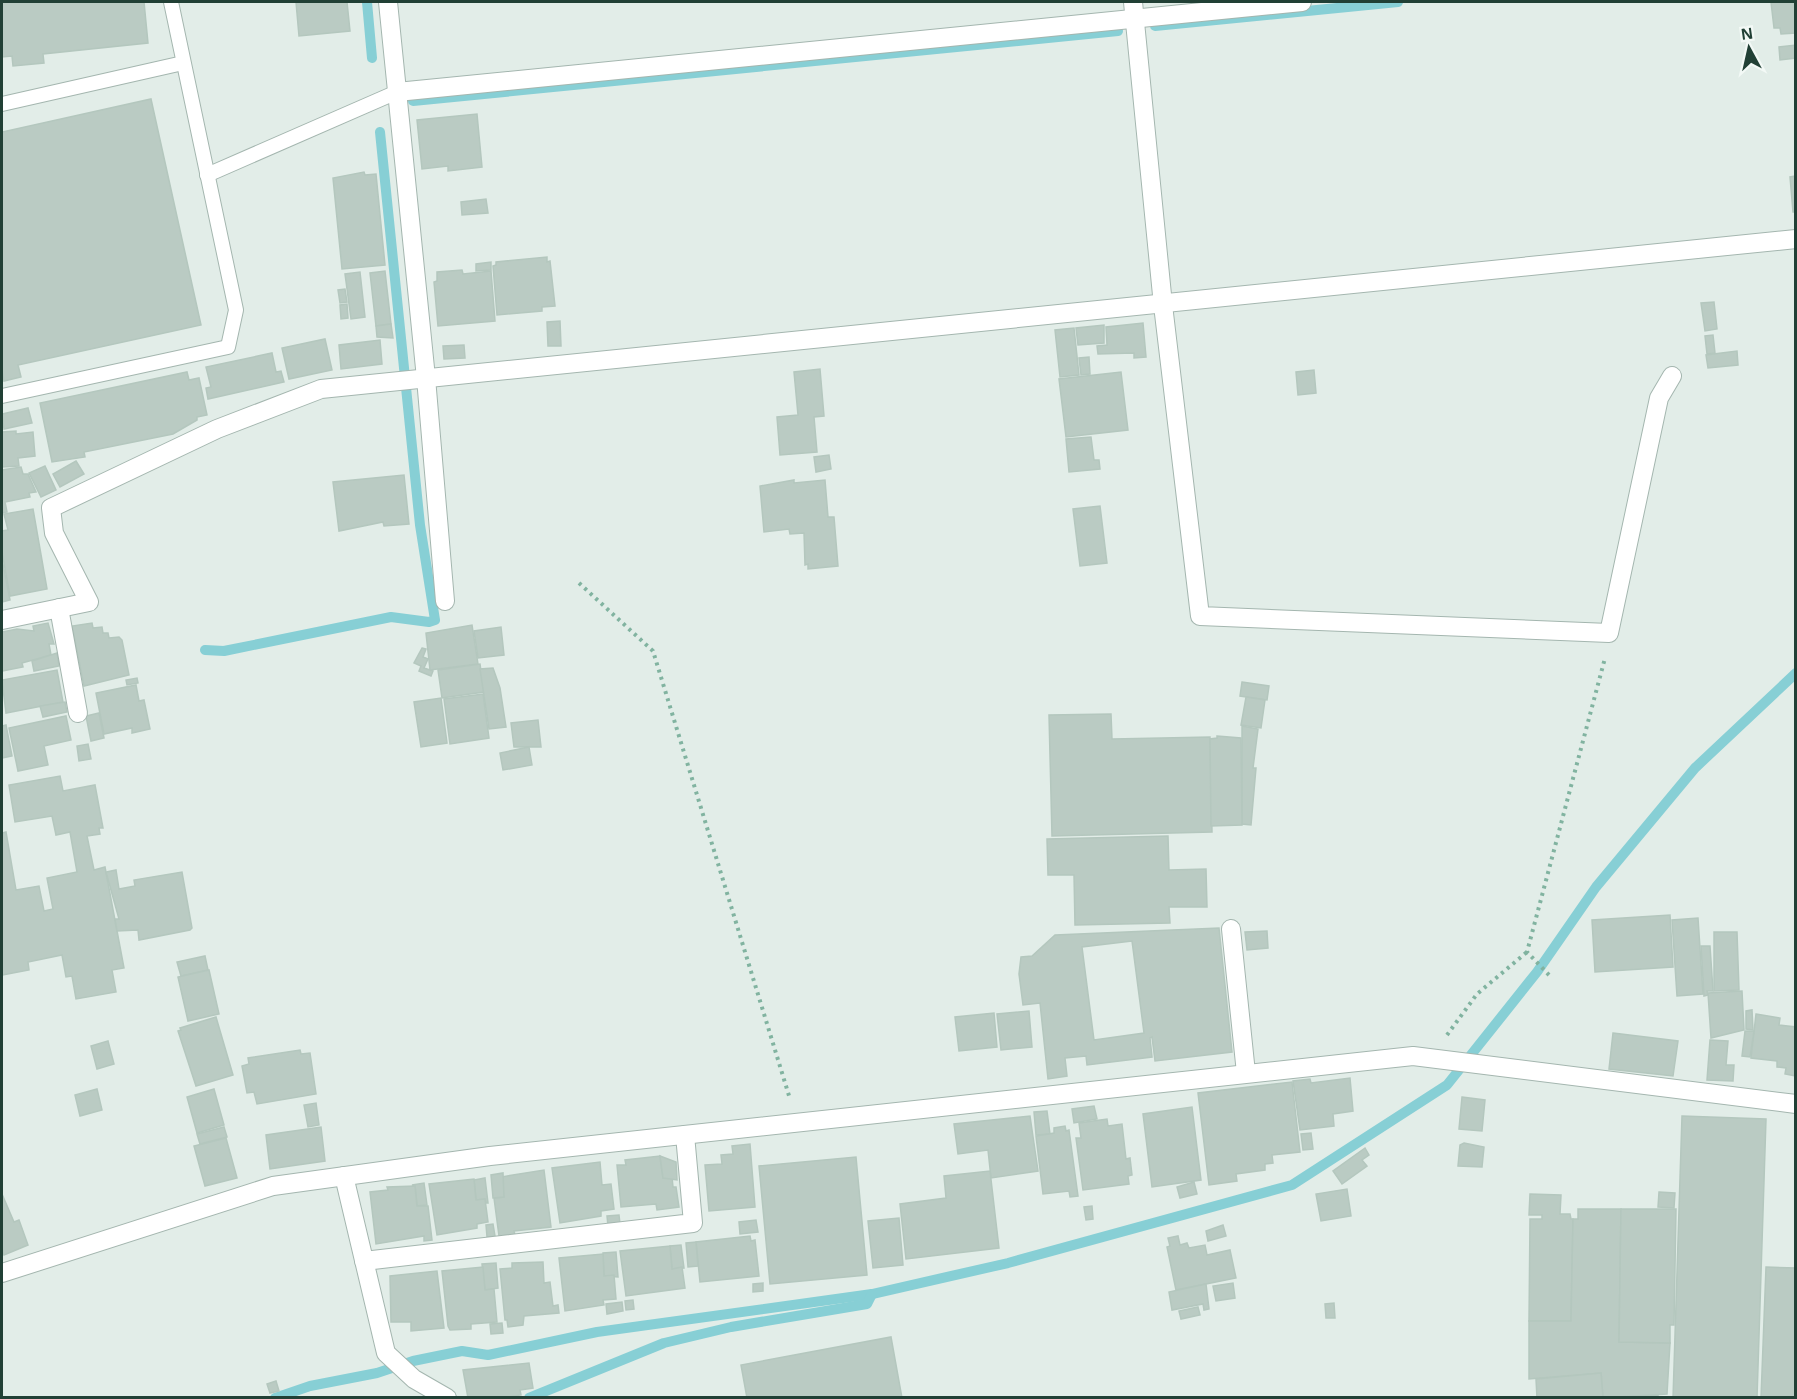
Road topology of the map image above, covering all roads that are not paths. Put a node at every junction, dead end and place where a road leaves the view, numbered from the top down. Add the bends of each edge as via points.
1 (171, 2) edge
2 (388, 2) edge
3 (1302, 2) edge
4 (1134, 10) edge
5 (183, 63) junction
6 (397, 92) junction
7 (2, 104) edge
8 (207, 175) junction
9 (1796, 239) edge
10 (1163, 305) junction
11 (1672, 376) dead end
12 (426, 378) junction
13 (2, 396) edge
14 (445, 601) dead end
15 (59, 608) junction
16 (2, 620) edge
17 (78, 713) dead end
18 (1231, 929) dead end
19 (1246, 1074) junction
20 (1796, 1104) edge
21 (685, 1135) junction
22 (344, 1176) junction
23 (364, 1261) junction
24 (2, 1273) edge
25 (447, 1398) edge

1 - 5 lane
2 - 6 street
3 - 4 street
4 - 6 street
4 - 10 street
5 - 7 lane
5 - 8 lane
6 - 8 lane
6 - 12 street
8 - 13 lane via 236,309 228,347
9 - 10 street
10 - 11 street via 1200,616 1609,633 1659,398
10 - 12 street
12 - 14 street
12 - 15 street via 321,388 217,429 51,508 54,533 89,602
15 - 16 street
15 - 17 street
18 - 19 street
19 - 20 street via 1413,1056
19 - 21 street
21 - 22 street
21 - 23 street via 693,1224
22 - 23 street
22 - 24 street via 273,1186
23 - 25 street via 386,1353 414,1379

